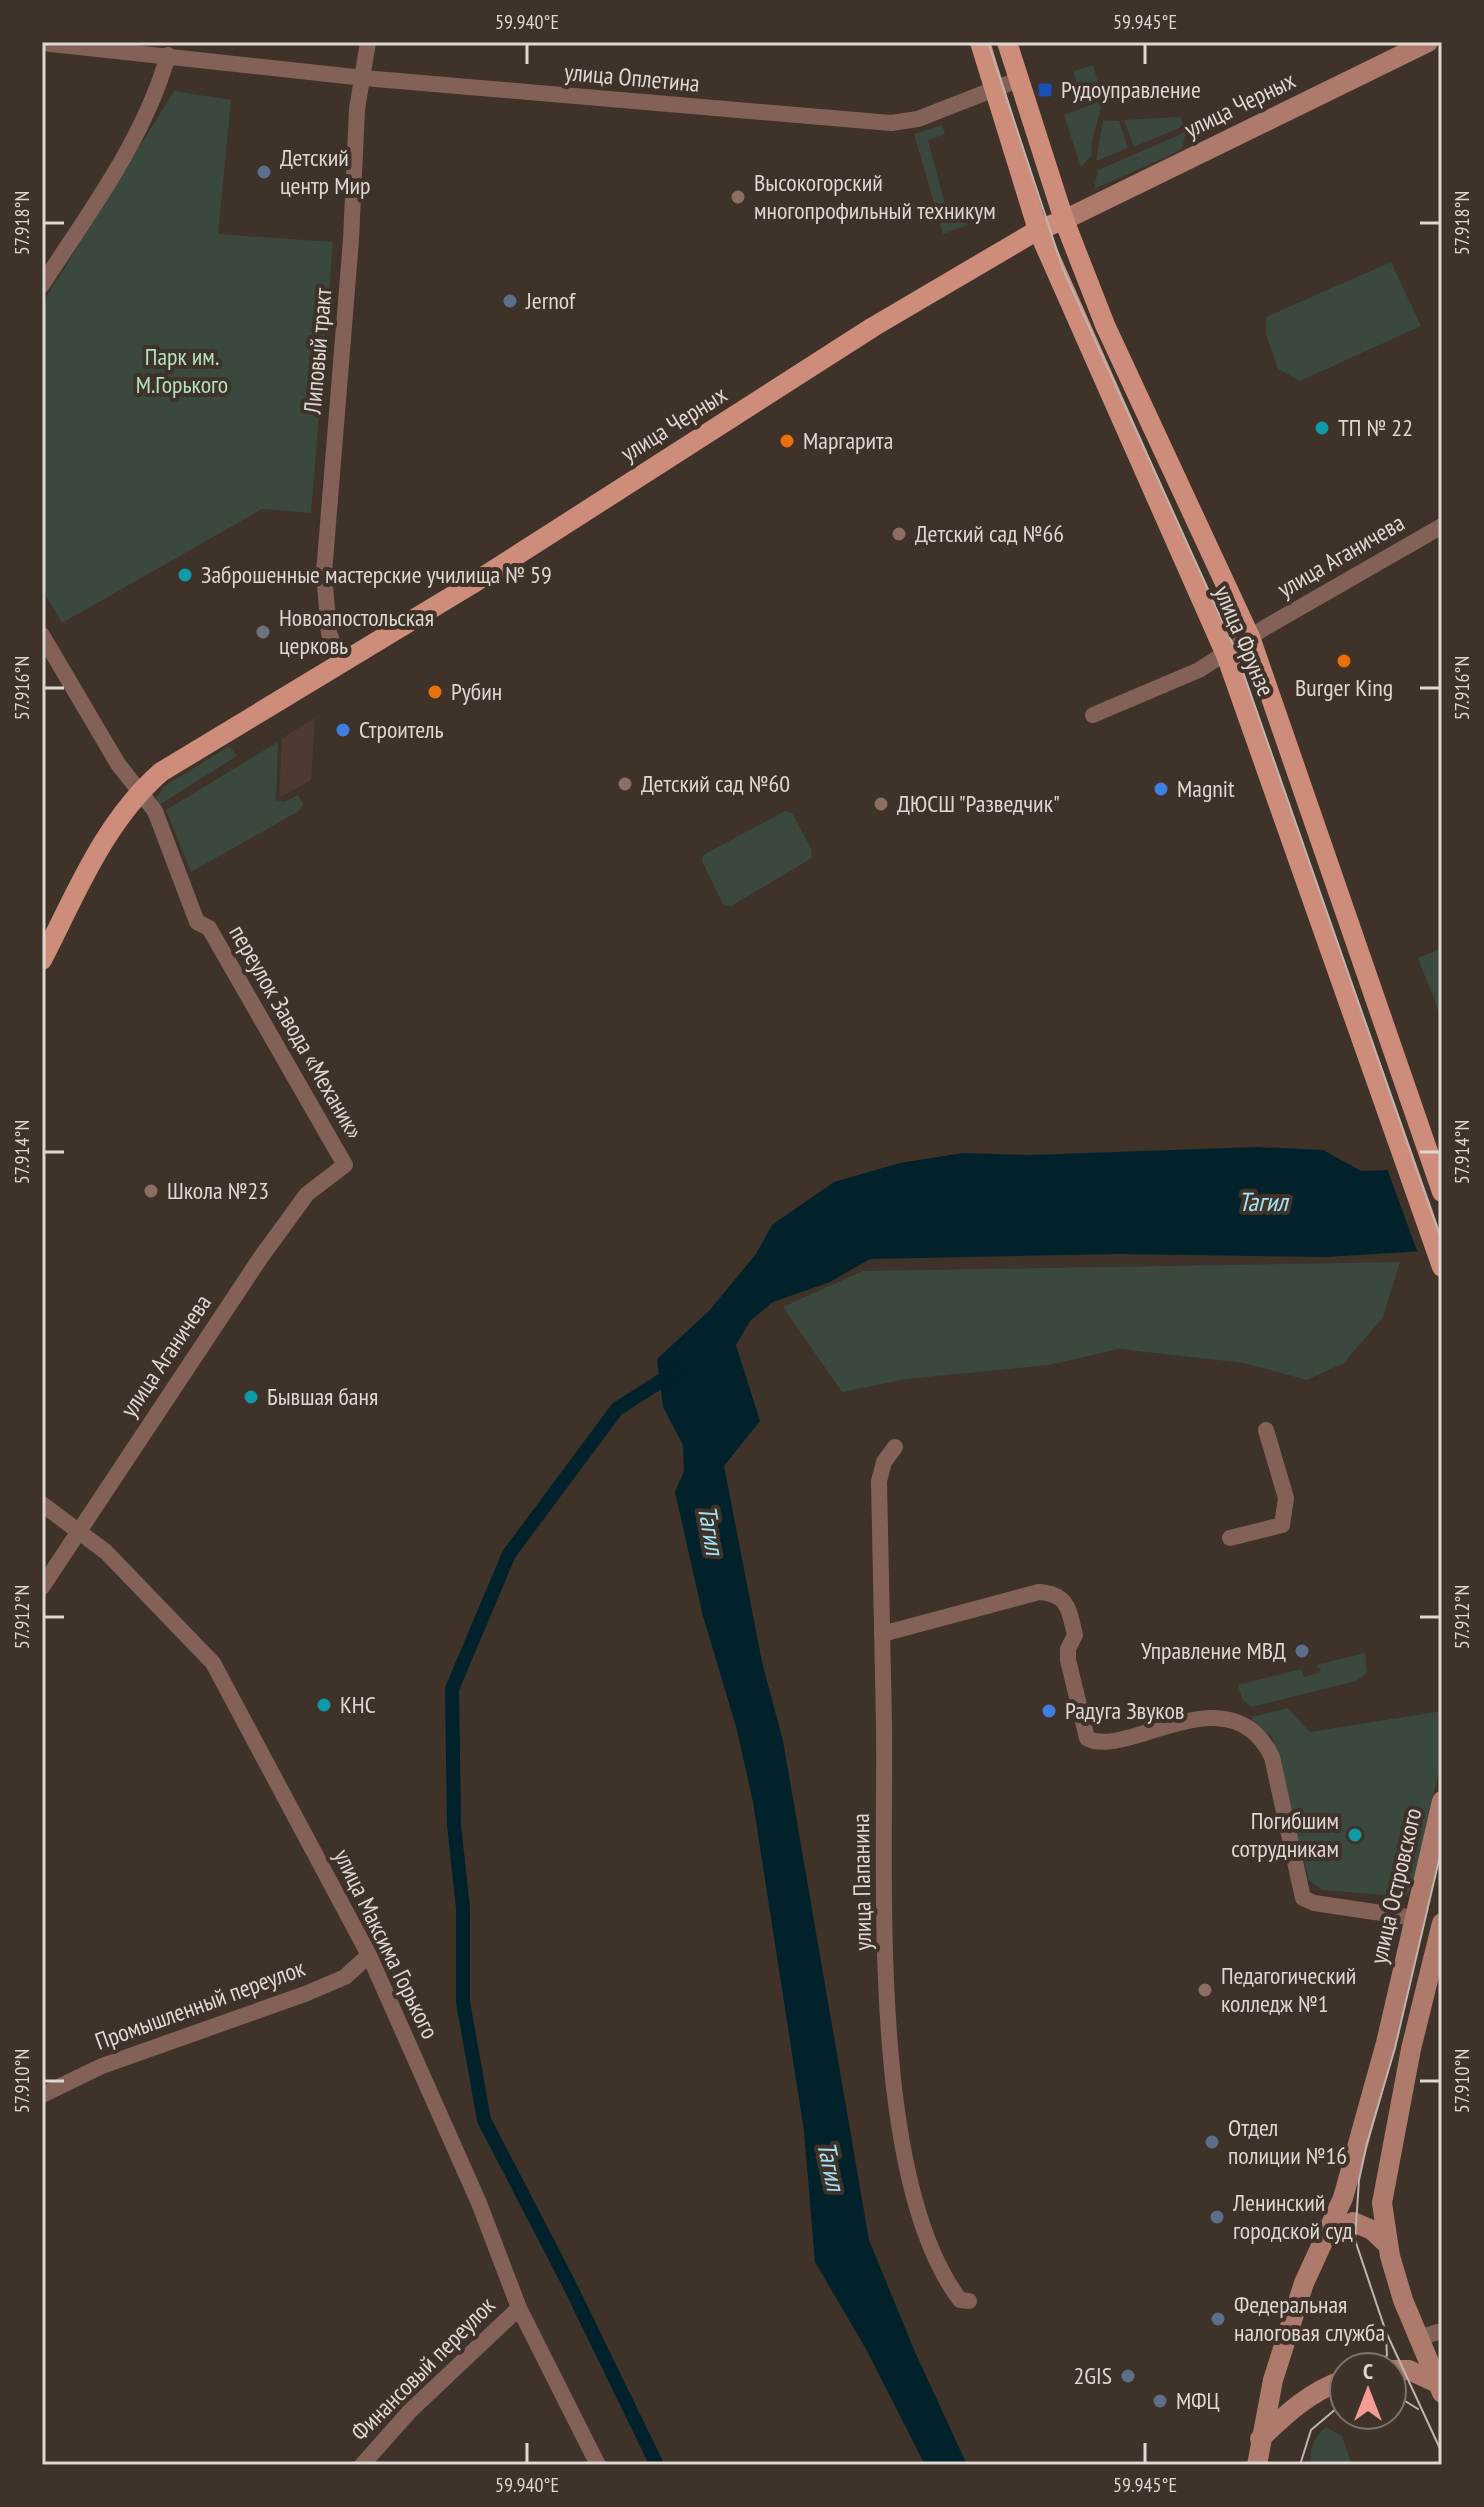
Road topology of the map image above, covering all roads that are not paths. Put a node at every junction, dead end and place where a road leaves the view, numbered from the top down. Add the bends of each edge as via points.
1 (368, 42) edge
2 (980, 42) edge
3 (1007, 42) edge
4 (1428, 42) edge
5 (42, 43) edge
6 (168, 55) junction
7 (364, 78) junction
8 (1020, 79) junction
9 (995, 90) junction
10 (1064, 220) junction
11 (1038, 230) junction
12 (42, 285) edge
13 (1442, 526) edge
14 (42, 635) edge
15 (1250, 637) junction
16 (1226, 655) junction
17 (340, 662) junction
18 (1093, 715) dead end
19 (140, 790) junction
20 (42, 960) edge
21 (345, 1165) joint
22 (1442, 1192) edge
23 (1442, 1267) edge
24 (1266, 1430) dead end
25 (895, 1447) dead end
26 (42, 1504) edge
27 (77, 1531) junction
28 (1230, 1538) dead end
29 (42, 1587) edge
30 (882, 1634) junction
31 (1442, 1801) edge
32 (1415, 1918) junction
33 (1442, 1923) edge
34 (369, 1955) junction
35 (45, 2088) edge
36 (1325, 2237) junction
37 (1388, 2245) junction
38 (969, 2301) dead end
39 (519, 2308) junction
40 (1442, 2331) edge
41 (1417, 2338) junction
42 (1408, 2370) edge
43 (1328, 2386) edge
44 (1440, 2388) edge
45 (1259, 2439) junction
46 (362, 2465) edge
47 (598, 2465) edge
48 (1257, 2465) edge

1 - 7 street, Липовый тракт
2 - 9 main road, улица Фрунзе
3 - 8 main road, улица Фрунзе
4 - 10 main road, улица Черных
5 - 6 street, улица Оплетина
6 - 7 street, улица Оплетина
6 - 12 street via 134,140
7 - 9 street, улица Оплетина via 891,123 918,119
7 - 17 street, Липовый тракт via 357,109 324,573 329,633
8 - 9 street, улица Оплетина
8 - 10 main road, улица Фрунзе
9 - 11 main road, улица Фрунзе
10 - 11 main road, улица Черных
10 - 15 main road, улица Фрунзе via 1105,325
11 - 16 main road, улица Фрунзе
11 - 17 main road, улица Черных via 873,327 472,584
13 - 15 street, улица Аганичева
14 - 19 street, переулок Завода «Механик» via 118,764
15 - 16 street, улица Аганичева
15 - 22 main road, улица Фрунзе
16 - 18 street, улица Аганичева
16 - 23 main road, улица Фрунзе
17 - 19 main road, улица Черных
19 - 20 main road, улица Черных via 111,826
19 - 21 street, переулок Завода «Механик» via 155,811 197,922 209,928
21 - 27 street, улица Аганичева via 307,1194 288,1219
24 - 28 street via 1286,1498 1282,1525
25 - 30 street, улица Папанина via 879,1481
26 - 27 street, улица Максима Горького
27 - 29 street, улица Аганичева
27 - 34 street, улица Максима Горького via 106,1552 213,1663
30 - 32 street via 1039,1592 1060,1596 1067,1603 1075,1635 1068,1660 1087,1738 1105,1741 1210,1717 1241,1726 1266,1744 1272,1757 1303,1898
30 - 38 street, улица Папанина via 886,1944 895,2087 917,2206 948,2283 960,2300
31 - 32 main road, улица Островского
32 - 33 main road
32 - 36 main road, улица Островского via 1347,2184
33 - 37 main road via 1387,2164 1382,2203
34 - 35 street, Промышленный переулок via 345,1977 305,1994
34 - 39 street, улица Максима Горького via 479,2203
36 - 37 main road via 1353,2222 1362,2223
36 - 45 main road, улица Островского via 1300,2297
37 - 41 main road
39 - 46 street, Финансовый переулок via 410,2411
39 - 47 street, улица Максима Горького
40 - 41 street
41 - 44 main road
42 - 44 main road
43 - 45 main road
45 - 48 main road, улица Островского

